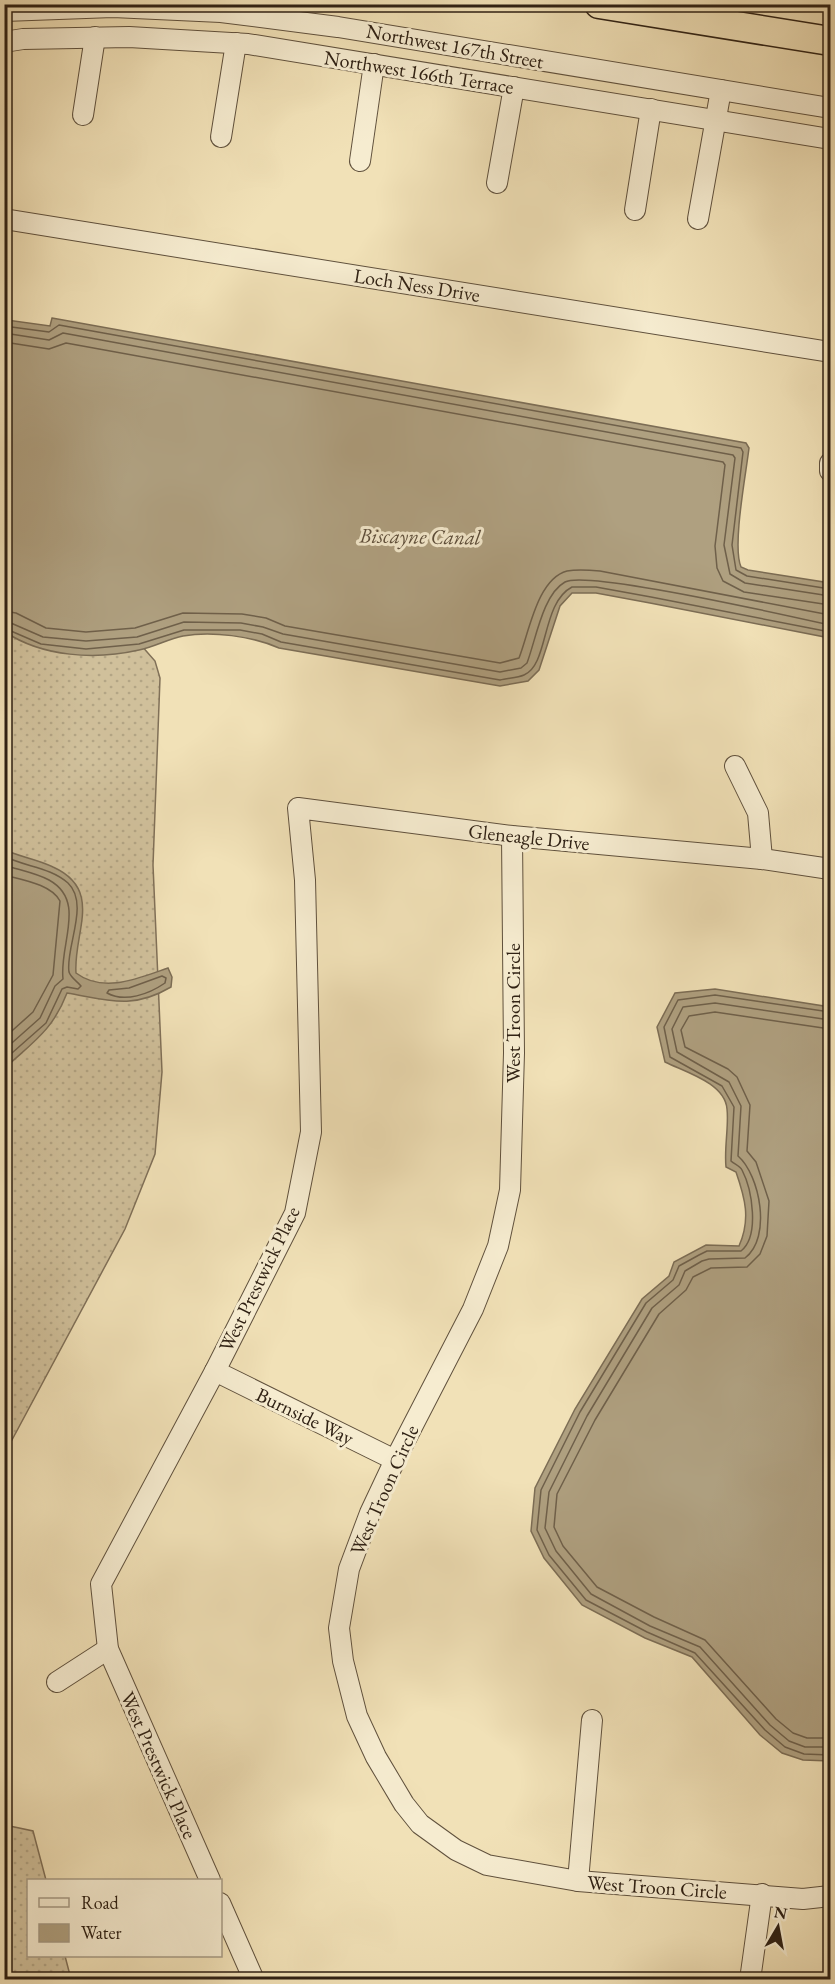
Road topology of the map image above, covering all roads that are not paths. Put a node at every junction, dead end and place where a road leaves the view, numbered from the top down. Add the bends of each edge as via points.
1 (599, 4) edge
2 (4, 11) edge
3 (95, 37) junction
4 (831, 41) edge
5 (4, 42) edge
6 (236, 43) junction
7 (374, 64) junction
8 (513, 87) junction
9 (721, 90) junction
10 (831, 108) edge
11 (651, 109) junction
12 (83, 115) dead end
13 (715, 121) junction
14 (221, 137) dead end
15 (831, 139) edge
16 (360, 161) dead end
17 (497, 183) dead end
18 (635, 210) dead end
19 (4, 219) edge
20 (698, 219) dead end
21 (831, 352) edge
22 (831, 463) edge
23 (831, 471) edge
24 (735, 766) dead end
25 (298, 808) joint
26 (512, 836) junction
27 (762, 860) junction
28 (831, 869) edge
29 (215, 1371) junction
30 (395, 1460) junction
31 (108, 1649) junction
32 (57, 1682) dead end
33 (592, 1720) dead end
34 (209, 1879) edge
35 (578, 1881) junction
36 (762, 1894) junction
37 (831, 1896) edge
38 (222, 1908) edge
39 (254, 1980) edge
40 (750, 1980) edge

1 - 4 highway
2 - 9 street, Northwest 167th Street via 113,7 221,12 338,27
3 - 5 street, Northwest 166th Terrace
3 - 6 street, Northwest 166th Terrace
3 - 12 street
6 - 7 street, Northwest 166th Terrace
6 - 14 street
7 - 8 street, Northwest 166th Terrace
7 - 16 street
8 - 11 street, Northwest 166th Terrace
8 - 17 street
9 - 10 street, Northwest 167th Street
9 - 13 street
11 - 13 street, Northwest 166th Terrace
11 - 18 street
13 - 15 street, Northwest 166th Terrace
13 - 20 street
19 - 21 street, Loch Ness Drive
22 - 23 street
24 - 27 street via 758,813
25 - 26 street, Gleneagle Drive
25 - 29 street, West Prestwick Place via 305,880 311,1132 295,1214
26 - 27 street, Gleneagle Drive
26 - 30 street, West Troon Circle via 514,1053 510,1190 498,1246 473,1309
27 - 28 street, Gleneagle Drive
29 - 30 street, Burnside Way
29 - 31 street, West Prestwick Place via 101,1584
30 - 35 street, West Troon Circle via 349,1569 339,1628 357,1716 376,1757 420,1824 456,1850 487,1865
31 - 32 street
31 - 34 street, West Prestwick Place
33 - 35 street
35 - 36 street, West Troon Circle
36 - 37 street, West Troon Circle via 803,1899
36 - 40 street
38 - 39 street

